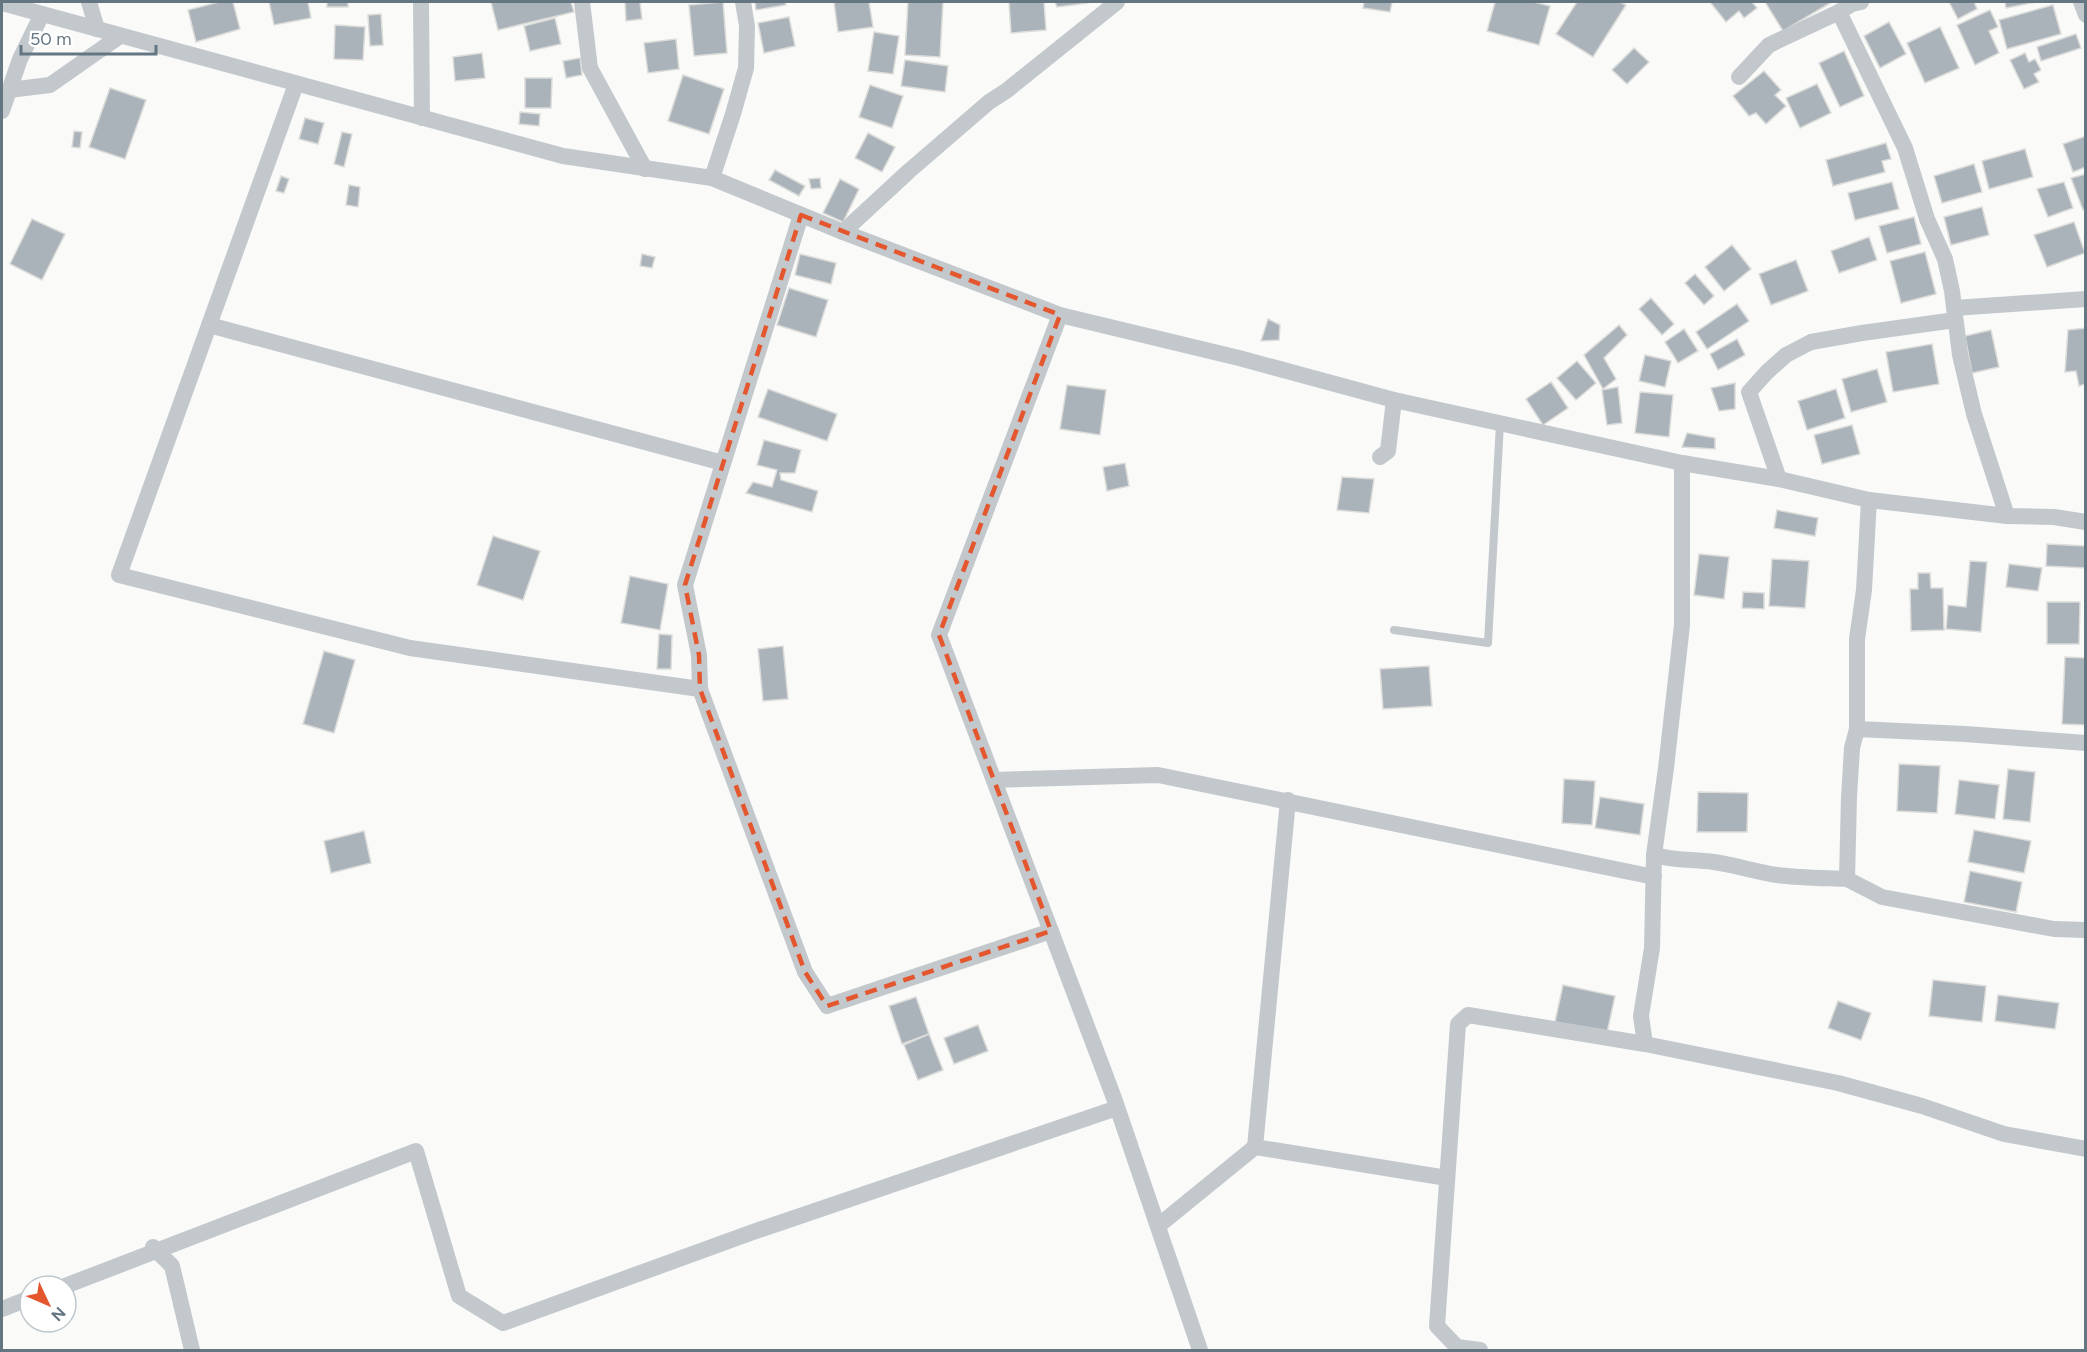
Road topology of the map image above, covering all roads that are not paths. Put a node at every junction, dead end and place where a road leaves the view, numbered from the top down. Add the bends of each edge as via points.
1 (89, 2) edge
2 (421, 2) edge
3 (582, 2) edge
4 (743, 2) edge
5 (1117, 2) edge
6 (2081, 2) edge
7 (2, 3) edge
8 (1851, 5) edge
9 (42, 14) junction
10 (2085, 15) edge
11 (97, 29) junction
12 (120, 36) junction
13 (1739, 77) dead end
14 (296, 84) junction
15 (9, 90) junction
16 (2, 111) edge
17 (422, 118) junction
18 (645, 169) junction
19 (712, 178) junction
20 (801, 215) junction
21 (843, 232) junction
22 (2085, 299) edge
23 (1954, 314) junction
24 (1060, 315) junction
25 (209, 325) junction
26 (1394, 400) junction
27 (1500, 423) junction
28 (1380, 457) dead end
29 (723, 463) junction
30 (1682, 463) junction
31 (1779, 479) junction
32 (1869, 500) junction
33 (2007, 516) junction
34 (2085, 522) edge
35 (1394, 630) dead end
36 (700, 689) junction
37 (1857, 729) junction
38 (2085, 743) edge
39 (994, 780) junction
40 (1288, 800) junction
41 (1654, 855) junction
42 (1654, 877) junction
43 (1847, 879) junction
44 (2085, 930) edge
45 (1051, 931) junction
46 (1645, 1044) junction
47 (1117, 1108) junction
48 (1255, 1147) junction
49 (2085, 1149) edge
50 (1447, 1178) junction
51 (1158, 1226) junction
52 (155, 1249) junction
53 (78, 1281) edge
54 (18, 1303) edge
55 (2, 1309) edge
56 (192, 1350) edge
57 (1200, 1350) edge
58 (1480, 1350) edge

1 - 11 street
2 - 17 street
3 - 18 street via 590,68
4 - 19 street via 746,68
5 - 21 street via 989,102
6 - 10 street
7 - 9 street
8 - 13 street via 1768,45
8 - 23 street via 1945,259
9 - 11 street
9 - 15 street
11 - 12 street
12 - 14 street
12 - 15 street via 50,85
14 - 17 street
14 - 25 street
15 - 16 street
17 - 18 street via 563,156
18 - 19 street
19 - 20 street
20 - 21 street
20 - 29 street
21 - 24 street
22 - 23 street
23 - 31 street via 1811,342 1786,355 1767,372 1749,392
23 - 33 street via 1974,414
24 - 26 street
24 - 39 street via 939,635
25 - 29 street
25 - 36 street via 119,575 410,648
26 - 27 street
26 - 28 street via 1388,451
27 - 30 street
27 - 35 lane via 1488,644
29 - 36 street via 685,585 699,655
30 - 31 street
30 - 41 street via 1682,625
31 - 32 street
32 - 33 street
32 - 37 street via 1857,639
33 - 34 street
36 - 45 street via 805,972 826,1006
37 - 38 street
37 - 43 street via 1848,797
39 - 40 street via 1158,775
39 - 45 street
40 - 42 street
40 - 48 street
41 - 42 street
41 - 43 street via 1674,861 1689,859 1743,866 1777,875
42 - 46 street via 1652,948 1641,1017
43 - 44 street via 1882,897 2054,929
45 - 47 street
46 - 49 street via 1838,1083 2004,1134
46 - 50 street via 1468,1015 1458,1024
47 - 51 street
47 - 52 street via 753,1232 503,1323 459,1296 416,1150
48 - 50 street
48 - 51 street
50 - 58 street via 1437,1326 1457,1347
51 - 57 street
52 - 53 street
52 - 56 street via 172,1266
54 - 55 street

